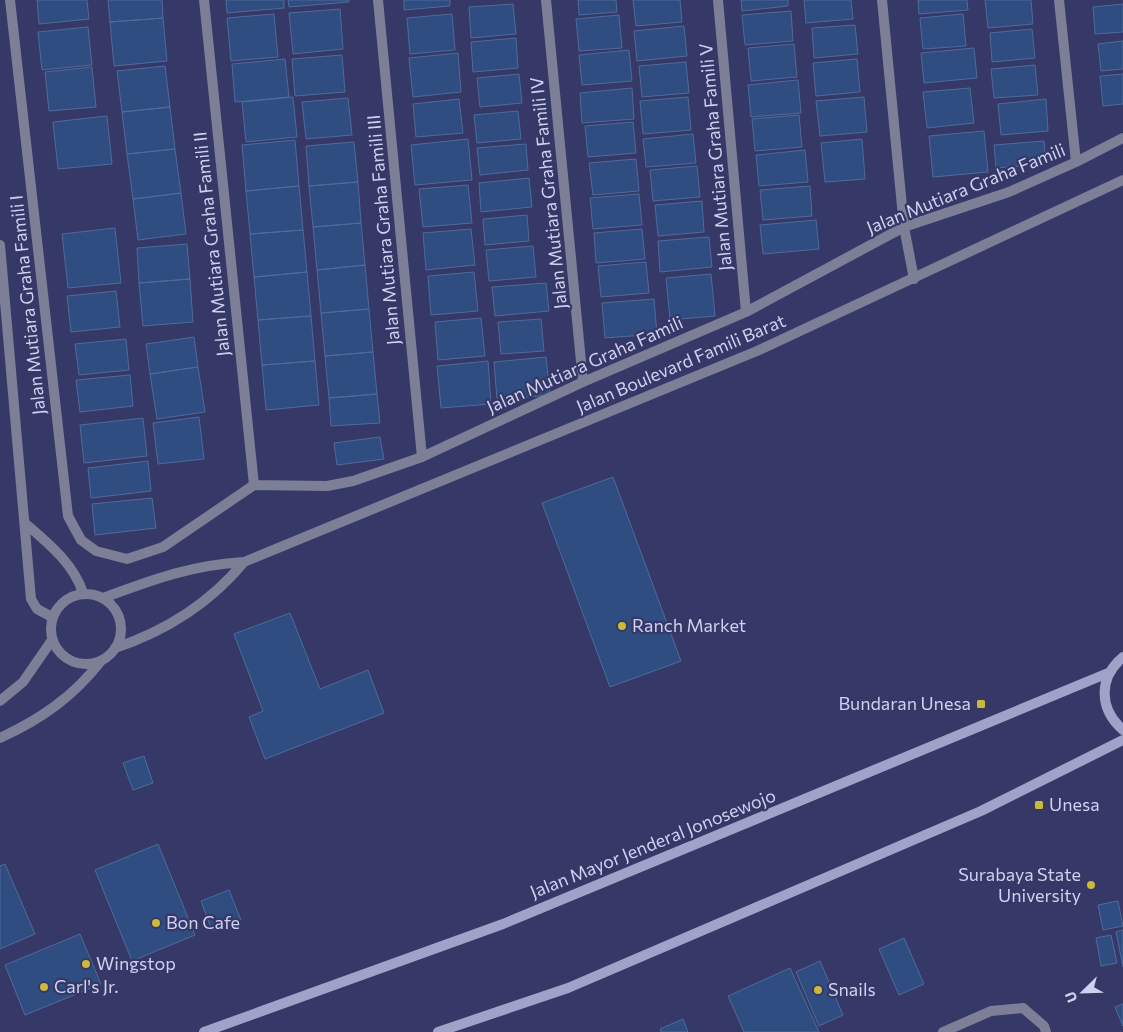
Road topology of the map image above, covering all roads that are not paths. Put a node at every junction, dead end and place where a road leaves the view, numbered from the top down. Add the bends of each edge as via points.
1 (10, 0) edge
2 (204, 0) edge
3 (378, 0) edge
4 (546, 0) edge
5 (718, 0) edge
6 (882, 0) edge
7 (1060, 0) edge
8 (1123, 138) edge
9 (1076, 162) junction
10 (1123, 180) edge
11 (904, 227) junction
12 (0, 245) edge
13 (914, 279) junction
14 (746, 312) junction
15 (583, 382) junction
16 (422, 457) junction
17 (254, 485) junction
18 (26, 524) junction
19 (244, 562) junction
20 (83, 593) junction
21 (103, 598) junction
22 (52, 617) junction
23 (52, 640) junction
24 (116, 648) junction
25 (1123, 657) edge
26 (101, 661) junction
27 (1108, 673) junction
28 (0, 701) edge
29 (1123, 730) edge
30 (0, 738) edge
31 (1123, 740) edge
32 (204, 1032) edge
33 (438, 1032) edge
34 (943, 1032) edge
35 (1046, 1032) edge

1 - 17 street, Jalan Mutiara Graha Famili I via 68,516 81,540 96,551 127,559 163,547
2 - 17 street, Jalan Mutiara Graha Famili II
3 - 16 street, Jalan Mutiara Graha Famili III
4 - 15 street, Jalan Mutiara Graha Famili IV
5 - 14 street, Jalan Mutiara Graha Famili V
6 - 11 street
7 - 9 street
8 - 9 street, Jalan Mutiara Graha Famili
9 - 11 street, Jalan Mutiara Graha Famili via 1009,192
10 - 13 street, Jalan Boulevard Famili Barat
11 - 13 street
11 - 14 street, Jalan Mutiara Graha Famili
12 - 18 street
13 - 19 street, Jalan Boulevard Famili Barat via 757,351
14 - 15 street, Jalan Mutiara Graha Famili
15 - 16 street, Jalan Mutiara Graha Famili
16 - 17 street, Jalan Mutiara Graha Famili via 353,481 327,486
18 - 20 street via 50,544 78,579
18 - 22 street via 31,599 37,609
19 - 21 street, Jalan Boulevard Famili Barat via 186,569
19 - 24 street, Jalan Boulevard Famili Barat via 203,604 160,630
20 - 21 street
20 - 22 street via 64,601
21 - 24 street via 114,607 120,620 121,635
22 - 23 street
23 - 26 street via 67,659 79,664
23 - 28 street via 23,682
24 - 26 street
25 - 27 main road
26 - 30 street via 85,682 55,709
27 - 29 main road via 1104,685 1105,704 1113,721
27 - 32 main road, Jalan Mayor Jenderal Jonosewojo via 502,924
31 - 33 main road via 982,811 577,984
34 - 35 street via 991,1011 1023,1008 1044,1026

